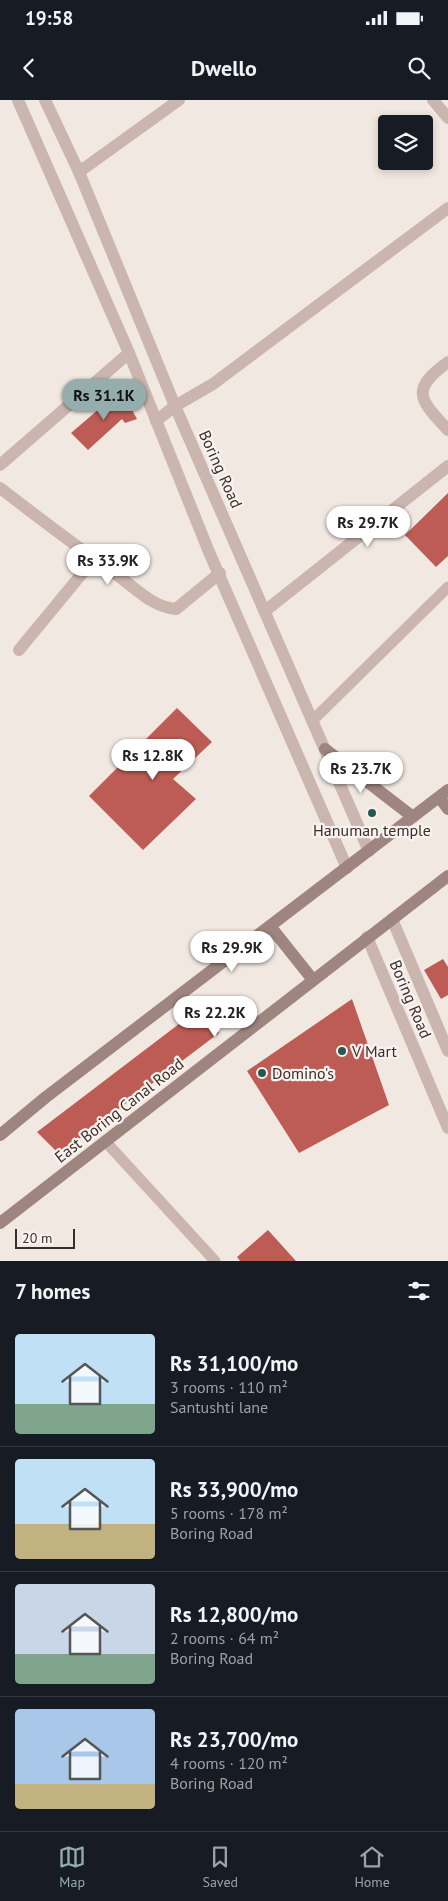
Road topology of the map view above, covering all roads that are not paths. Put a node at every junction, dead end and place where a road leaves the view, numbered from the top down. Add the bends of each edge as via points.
1 (18, 100) edge
2 (45, 100) edge
3 (178, 100) edge
4 (433, 100) edge
5 (448, 118) edge
6 (79, 172) junction
7 (448, 208) edge
8 (129, 354) junction
9 (448, 362) edge
10 (175, 406) junction
11 (156, 421) junction
12 (448, 430) edge
13 (0, 465) edge
14 (448, 466) edge
15 (0, 488) edge
16 (94, 559) junction
17 (220, 573) junction
18 (448, 587) edge
19 (265, 611) junction
20 (19, 650) dead end
21 (312, 721) junction
22 (325, 749) junction
23 (444, 793) edge
24 (448, 809) edge
25 (413, 817) junction
26 (369, 851) junction
27 (347, 868) junction
28 (448, 876) edge
29 (392, 919) junction
30 (270, 926) junction
31 (367, 937) junction
32 (312, 980) junction
33 (448, 1051) edge
34 (448, 1128) edge
35 (0, 1135) edge
36 (105, 1141) junction
37 (0, 1223) edge
38 (215, 1261) edge

1 - 8 street
2 - 6 street, Boring Road
3 - 6 street
4 - 5 street
6 - 10 street, Boring Road
7 - 10 street via 213,384
8 - 11 street
8 - 13 street
9 - 12 street via 432,374 424,387 423,400
10 - 11 street
10 - 19 street, Boring Road
11 - 17 street
14 - 19 street
15 - 16 street
16 - 17 street via 149,600 170,609 176,609
16 - 20 street
17 - 27 street
18 - 21 lane
19 - 21 street, Boring Road
21 - 22 street, Boring Road
22 - 25 main road
22 - 26 street, Boring Road
23 - 24 main road
23 - 25 main road
25 - 26 main road
26 - 27 main road
27 - 30 main road
28 - 29 main road, East Boring Canal Road
29 - 31 main road, East Boring Canal Road
29 - 33 street
30 - 32 main road
30 - 35 main road
31 - 32 main road, East Boring Canal Road
31 - 34 street, Boring Road
32 - 36 main road, East Boring Canal Road
36 - 37 main road, East Boring Canal Road
36 - 38 lane

